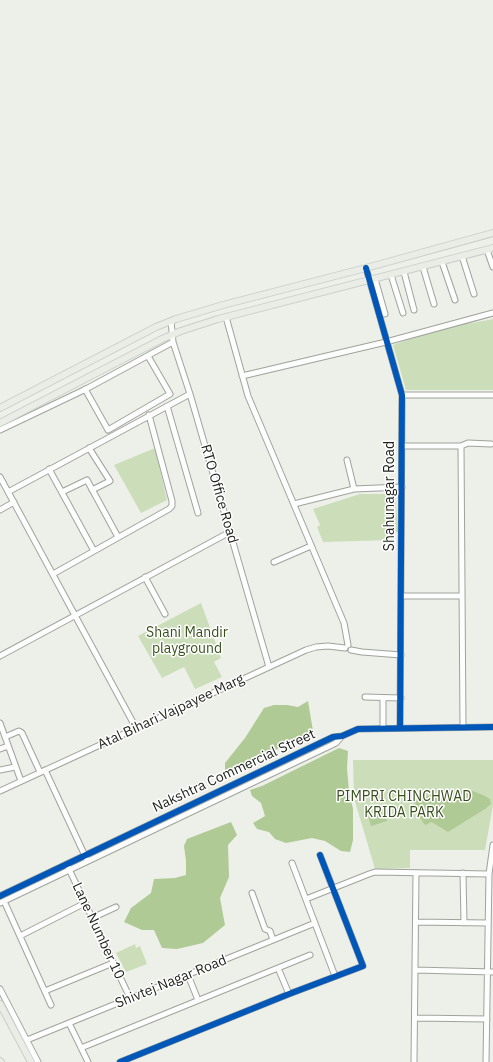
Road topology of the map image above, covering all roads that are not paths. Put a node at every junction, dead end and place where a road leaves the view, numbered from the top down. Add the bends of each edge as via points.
1 (493, 233) edge
2 (490, 249) edge
3 (462, 256) junction
4 (442, 262) junction
5 (423, 267) junction
6 (493, 267) edge
7 (366, 268) junction
8 (404, 272) junction
9 (391, 275) junction
10 (372, 280) junction
11 (474, 294) dead end
12 (455, 300) dead end
13 (434, 304) dead end
14 (414, 310) dead end
15 (403, 313) dead end
16 (493, 313) edge
17 (385, 314) dead end
18 (226, 317) junction
19 (171, 321) junction
20 (172, 334) junction
21 (173, 342) junction
22 (386, 342) junction
23 (148, 356) junction
24 (242, 376) junction
25 (85, 389) junction
26 (190, 394) junction
27 (402, 395) junction
28 (493, 395) edge
29 (167, 406) junction
30 (0, 408) edge
31 (149, 415) junction
32 (0, 423) edge
33 (0, 430) edge
34 (491, 444) dead end
35 (402, 446) junction
36 (461, 446) junction
37 (89, 448) junction
38 (347, 460) dead end
39 (50, 469) junction
40 (0, 477) edge
41 (402, 486) junction
42 (354, 489) junction
43 (92, 490) junction
44 (8, 492) junction
45 (62, 492) junction
46 (14, 502) junction
47 (294, 504) junction
48 (0, 510) edge
49 (198, 513) dead end
50 (230, 532) junction
51 (118, 537) junction
52 (311, 546) junction
53 (94, 551) junction
54 (274, 562) dead end
55 (53, 574) junction
56 (145, 577) junction
57 (401, 596) junction
58 (462, 596) junction
59 (165, 614) dead end
60 (75, 616) junction
61 (346, 647) junction
62 (401, 655) junction
63 (0, 656) edge
64 (269, 667) junction
65 (365, 697) dead end
66 (384, 698) junction
67 (401, 698) junction
68 (0, 726) edge
69 (464, 727) junction
70 (493, 727) edge
71 (136, 728) junction
72 (382, 728) junction
73 (400, 728) junction
74 (342, 736) junction
75 (5, 737) junction
76 (8, 746) junction
77 (0, 749) edge
78 (15, 765) junction
79 (0, 767) edge
80 (0, 770) edge
81 (43, 771) junction
82 (21, 781) junction
83 (0, 791) edge
84 (493, 845) edge
85 (492, 852) edge
86 (320, 855) dead end
87 (85, 856) junction
88 (88, 861) junction
89 (292, 863) dead end
90 (67, 864) junction
91 (70, 870) junction
92 (416, 873) junction
93 (463, 873) junction
94 (490, 877) edge
95 (333, 888) junction
96 (252, 894) dead end
97 (0, 896) edge
98 (306, 899) junction
99 (2, 902) edge
100 (85, 903) junction
101 (116, 907) dead end
102 (491, 908) edge
103 (92, 918) junction
104 (416, 922) junction
105 (315, 923) junction
106 (464, 923) junction
107 (488, 923) junction
108 (491, 935) edge
109 (20, 936) junction
110 (273, 940) junction
111 (310, 955) dead end
112 (113, 963) junction
113 (278, 968) junction
114 (415, 970) junction
115 (490, 972) edge
116 (188, 975) junction
117 (335, 976) junction
118 (0, 989) edge
119 (45, 991) junction
120 (289, 994) junction
121 (130, 998) junction
122 (198, 1000) junction
123 (0, 1004) edge
124 (51, 1004) dead end
125 (415, 1018) junction
126 (487, 1019) junction
127 (69, 1023) junction
128 (27, 1040) junction
129 (81, 1048) junction
130 (31, 1062) edge
131 (38, 1062) edge
132 (88, 1062) edge
133 (120, 1062) edge
134 (414, 1062) edge
135 (486, 1062) edge

1 - 7 main road
2 - 3 main road
2 - 6 street
3 - 4 main road
3 - 11 street
4 - 5 main road
4 - 12 street
5 - 8 main road
5 - 13 street
7 - 10 street, Shahunagar Road
7 - 19 main road
8 - 9 main road
8 - 14 street
9 - 10 main road
9 - 15 street
10 - 17 street
10 - 18 main road
10 - 22 street, Shahunagar Road
16 - 22 street
18 - 20 main road
18 - 24 street
19 - 20 street, RTO Office Road
19 - 30 main road
20 - 21 street, RTO Office Road
20 - 32 main road
21 - 23 street
21 - 26 street, RTO Office Road
22 - 24 street
22 - 27 street, Shahunagar Road
23 - 25 street
23 - 25 street via 170,394 108,430
24 - 47 street
25 - 33 street
26 - 29 street
26 - 50 street, RTO Office Road
27 - 28 street
27 - 35 street, Shahunagar Road
29 - 31 street
29 - 49 street
31 - 37 street
31 - 51 street via 172,506
34 - 36 street via 468,443
35 - 36 street
35 - 41 street, Shahunagar Road
36 - 58 street
37 - 39 street
37 - 43 street via 110,481
38 - 42 street
39 - 44 street
39 - 45 street
40 - 44 street
41 - 42 street
41 - 57 street, Shahunagar Road
42 - 47 street
43 - 45 street via 87,480
43 - 51 street
44 - 46 street
45 - 53 street
46 - 48 street
46 - 55 street
47 - 52 street
50 - 56 street
50 - 64 street, RTO Office Road
51 - 53 street
52 - 54 street
52 - 61 street via 344,623
53 - 55 street
55 - 60 street
56 - 59 street
56 - 60 street
57 - 58 street
57 - 62 street, Shahunagar Road
58 - 69 street
60 - 63 street
60 - 71 street
61 - 62 street via 351,646 351,650 362,652
61 - 64 street, Atal Bihari Vajpayee Marg via 316,647
62 - 67 street, Shahunagar Road
64 - 71 street, Atal Bihari Vajpayee Marg
65 - 66 street
66 - 67 street
66 - 72 street
67 - 73 street, Shahunagar Road
68 - 75 street
69 - 70 street, Nakshtra Commercial Street
69 - 73 street, Nakshtra Commercial Street
71 - 81 street, Atal Bihari Vajpayee Marg
72 - 73 street, Nakshtra Commercial Street
72 - 74 street, Nakshtra Commercial Street via 358,729
74 - 87 street, Nakshtra Commercial Street
74 - 88 street, Nakshtra Commercial Street via 336,743
75 - 76 street
75 - 81 street via 19,731 22,733
76 - 77 street
76 - 78 street
78 - 79 street
78 - 80 street
78 - 82 street
81 - 82 street, Atal Bihari Vajpayee Marg
81 - 87 street
82 - 83 street, Atal Bihari Vajpayee Marg
84 - 85 street
85 - 94 street
86 - 95 street
87 - 88 street
87 - 90 street, Nakshtra Commercial Street
88 - 91 street, Nakshtra Commercial Street
89 - 98 street
90 - 91 street, Lane Number 10
90 - 97 street, Nakshtra Commercial Street
91 - 99 street, Nakshtra Commercial Street
91 - 100 street, Lane Number 10
92 - 93 street
92 - 95 street via 375,872
92 - 104 street
93 - 94 street
93 - 106 street
94 - 102 street
95 - 98 street
95 - 117 street via 363,966
96 - 110 street via 265,929 270,931
98 - 105 street
99 - 109 street
100 - 103 street, Lane Number 10
100 - 109 street
101 - 103 street
102 - 107 street
103 - 112 street, Lane Number 10
104 - 106 street
104 - 114 street
105 - 110 street, Shivtej Nagar Road
105 - 117 street
106 - 107 street
107 - 108 street
108 - 115 street
109 - 119 street
110 - 116 street, Shivtej Nagar Road
111 - 113 street
112 - 119 street
112 - 121 street, Lane Number 10
113 - 120 street
113 - 122 street
114 - 115 street
114 - 125 street
115 - 126 street
116 - 121 street, Shivtej Nagar Road
116 - 122 street
117 - 120 street
118 - 128 street
119 - 124 street
120 - 133 street
121 - 127 street, Shivtej Nagar Road
122 - 129 street
123 - 130 main road
125 - 126 street
125 - 134 street
126 - 135 street
127 - 128 street, Shivtej Nagar Road
127 - 129 street
128 - 131 street
129 - 132 street

